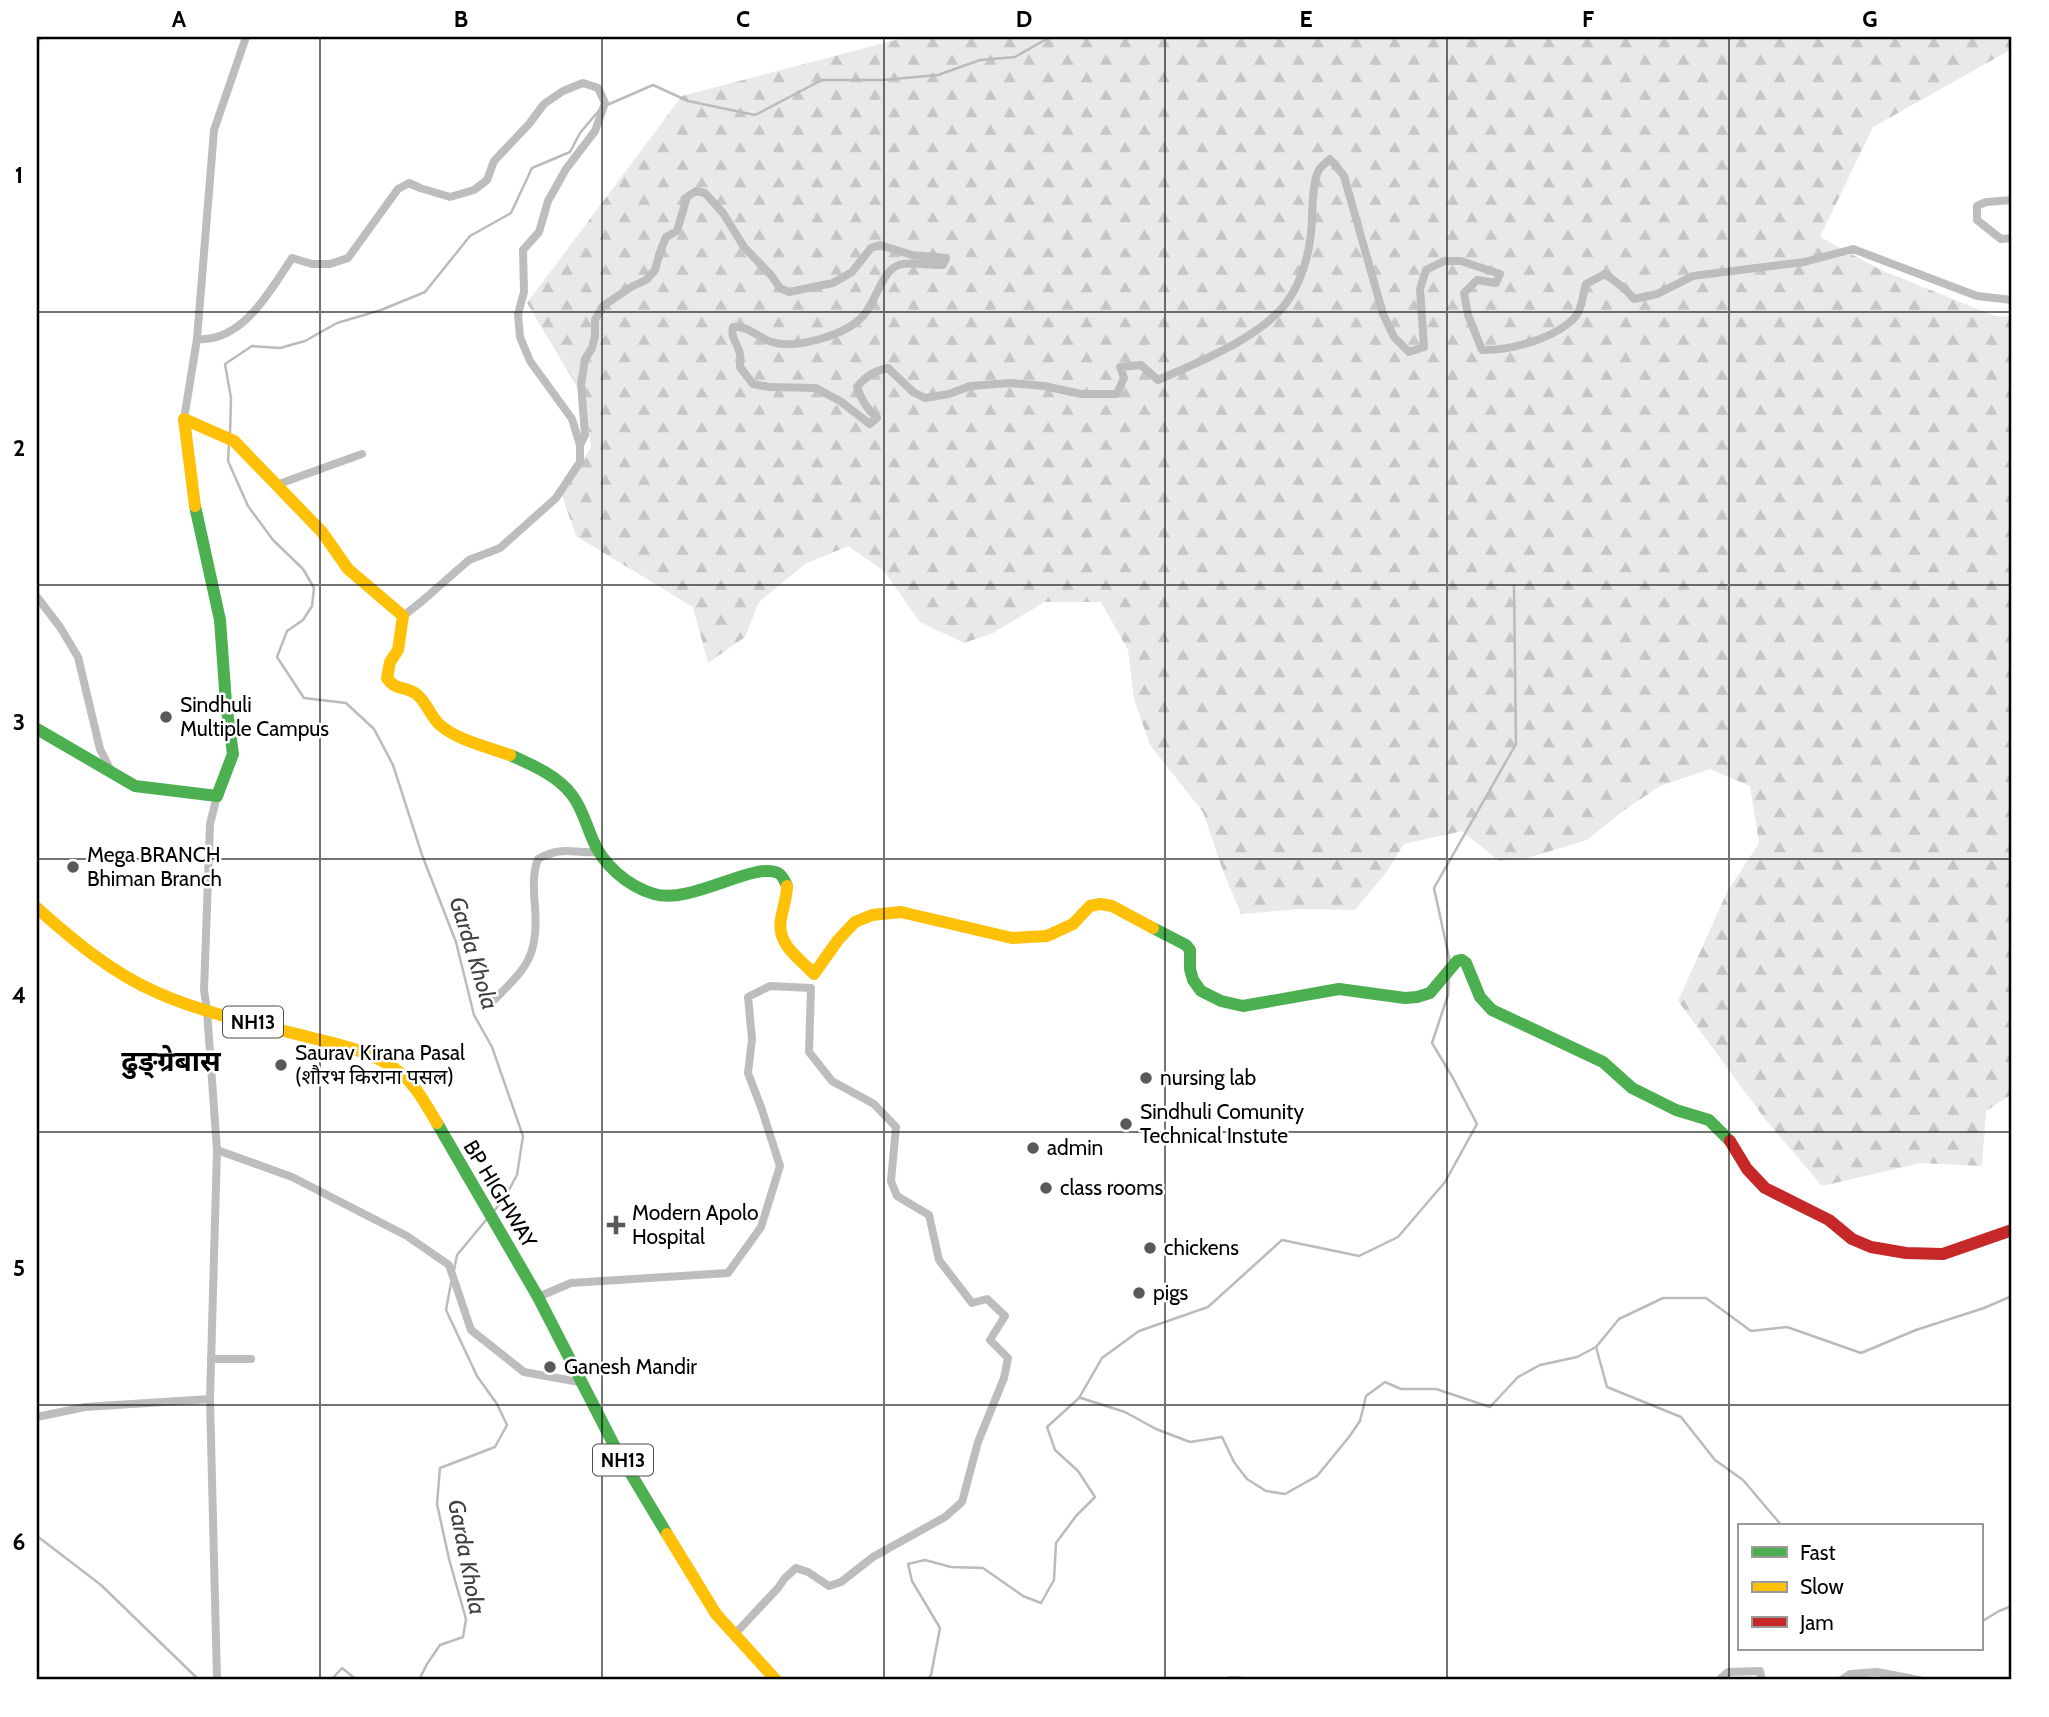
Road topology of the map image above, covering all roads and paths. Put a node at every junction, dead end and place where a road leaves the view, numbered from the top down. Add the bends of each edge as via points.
1 (246, 37) edge
2 (2012, 200) edge
3 (2012, 238) edge
4 (2012, 300) edge
5 (197, 339) junction
6 (184, 419) junction
7 (580, 445) junction
8 (362, 454) dead end
9 (276, 485) junction
10 (37, 597) edge
11 (402, 616) junction
12 (37, 729) edge
13 (113, 774) junction
14 (217, 796) junction
15 (598, 852) junction
16 (37, 908) edge
17 (814, 974) junction
18 (811, 988) junction
19 (492, 1002) dead end
20 (207, 1011) junction
21 (217, 1150) junction
22 (2012, 1230) edge
23 (538, 1297) junction
24 (211, 1359) junction
25 (251, 1359) dead end
26 (581, 1382) junction
27 (210, 1399) junction
28 (37, 1417) edge
29 (734, 1635) junction
30 (217, 1680) edge
31 (776, 1680) edge
32 (1230, 1680) edge
33 (1239, 1680) edge
34 (1719, 1680) edge
35 (1762, 1680) edge
36 (1841, 1680) edge
37 (1919, 1680) edge

1 - 5 street via 214,130
2 - 3 street via 1978,206 1977,220 2001,239
4 - 7 street via 1977,296 1853,249 1804,262 1693,276 1657,294 1634,299 1605,274 1586,284 1577,314 1559,330 1502,351 1482,350 1464,293 1477,280 1496,283 1500,274 1461,261 1444,261 1426,270 1420,289 1424,347 1409,352 1394,337 1383,314 1344,176 1330,159 1318,171 1303,270 1288,300 1264,325 1210,358 1158,380 1141,365 1120,367 1124,378 1117,394 1081,394 1011,383 970,386 925,398 888,368 876,371 857,387 877,418 870,424 816,388 753,384 740,367 733,327 741,326 772,342 796,345 820,339 862,318 888,271 899,265 943,265 946,258 912,255 880,245 834,283 789,292 780,288 744,247 705,193 696,191 687,197 677,231 666,237 655,270 603,306 595,320 581,384 585,436
5 - 6 street
5 - 7 street via 225,335 244,321 292,258 330,264 348,258 398,188 409,183 450,197 474,190 487,180 494,161 544,104 583,83 597,88 605,103 595,131 548,201 539,232 523,250 524,292 518,314 520,337 530,361 572,419
6 - 9 main road via 234,441
6 - 14 main road via 193,495 220,620 233,754
7 - 11 street via 580,462 556,498 500,548 469,560
8 - 9 street
9 - 11 main road via 322,531 348,569
10 - 13 street via 78,657 100,750
11 - 15 main road via 398,650 387,678 393,687 417,695 438,724 463,740 545,771 572,794
12 - 13 main road
13 - 14 main road via 135,786
14 - 20 street via 210,824 206,897
15 - 17 main road via 632,883 657,895 681,896 749,874 777,873 787,893 779,923 781,936
15 - 19 street via 558,850 538,859 533,885 537,933 532,954 524,970
16 - 20 main road, BP HIGHWAY / NH13 via 111,968 158,994
17 - 18 street
17 - 22 main road via 855,922 872,915 901,912 1012,938 1048,936 1073,924 1090,906 1100,904 1186,945 1193,980 1201,991 1243,1006 1339,989 1417,997 1430,993 1462,960 1480,997 1492,1010 1603,1062 1632,1088 1676,1110 1710,1120 1765,1188 1829,1220 1852,1239 1906,1253 1944,1254
18 - 23 street via 770,986 748,998 752,1039 748,1073 780,1166 761,1227 728,1273 571,1283
18 - 29 street via 808,1052 832,1081 874,1104 896,1127 891,1181 897,1196 929,1215 939,1260 972,1303 987,1299 1005,1316 990,1340 1008,1358 962,1502 829,1587 796,1568
20 - 21 street
20 - 23 main road, BP HIGHWAY / NH13 via 373,1056 399,1072 418,1091
21 - 24 street
21 - 26 street via 292,1177 407,1236 449,1265 471,1330 524,1372
23 - 26 main road, BP HIGHWAY / NH13
24 - 25 street
24 - 27 street
26 - 29 main road, BP HIGHWAY / NH13 via 616,1449 716,1614
27 - 28 street via 85,1407
27 - 30 street
29 - 31 main road, BP HIGHWAY / NH13
32 - 33 street
34 - 35 street via 1728,1672 1749,1671 1760,1671
36 - 37 street via 1850,1674 1877,1672

